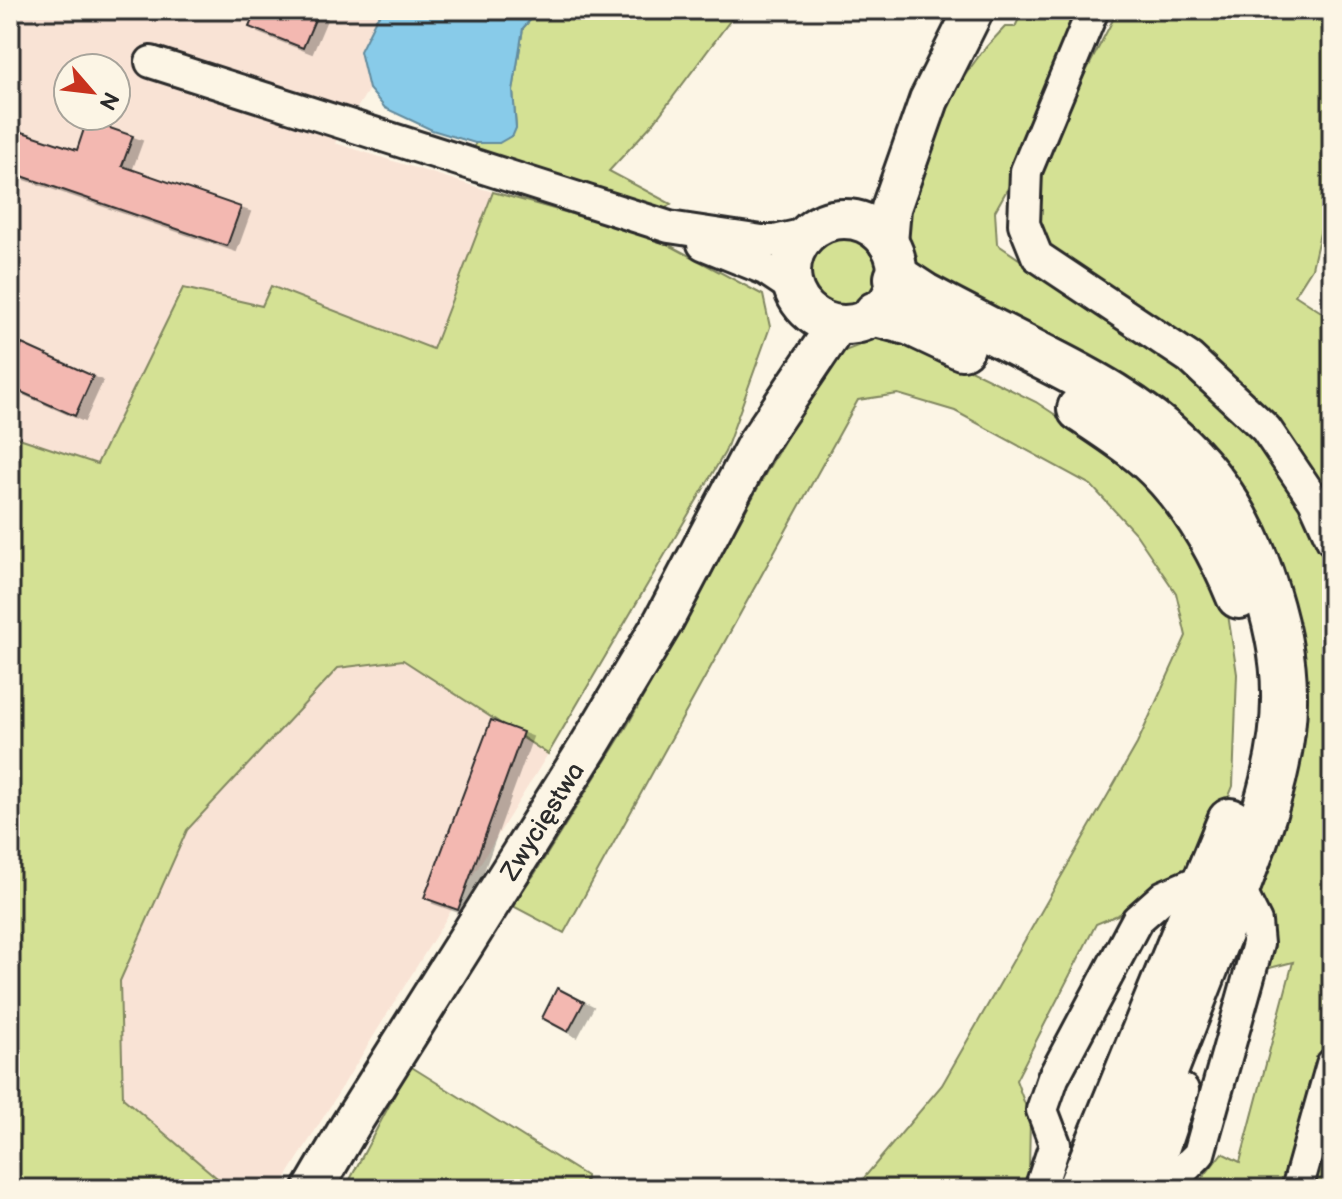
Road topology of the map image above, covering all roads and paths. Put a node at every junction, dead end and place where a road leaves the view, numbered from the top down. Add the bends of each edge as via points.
1 (974, 10) edge
2 (1093, 10) edge
3 (151, 62) dead end
4 (929, 100) junction
5 (842, 219) junction
6 (669, 227) junction
7 (806, 234) junction
8 (874, 290) junction
9 (796, 295) junction
10 (756, 445) junction
11 (1332, 540) edge
12 (1194, 883) dead end
13 (1245, 900) dead end
14 (1332, 1064) edge
15 (1183, 1090) dead end
16 (313, 1189) edge
17 (1040, 1189) edge
18 (1080, 1189) edge
19 (1119, 1189) edge
20 (1150, 1189) edge
21 (1297, 1189) edge

1 - 4 main road, Zwycięstwa
2 - 11 street via 1026,171 1024,224 1037,256 1190,358 1266,429 1314,500
3 - 6 street
4 - 5 main road, Zwycięstwa via 867,194
4 - 8 main road, Zwycięstwa via 892,203
5 - 7 main road
5 - 8 main road via 878,231
6 - 7 street via 762,241
6 - 9 street via 765,269
7 - 9 main road via 790,271
8 - 9 main road via 816,318
8 - 10 main road, Zwycięstwa
8 - 18 highway via 911,323 1072,404 1147,457 1199,519 1223,557 1239,597 1254,696 1242,784
8 - 19 highway via 934,301 1091,382 1148,419 1181,447 1234,514 1274,611 1284,694 1268,797
9 - 10 main road, Zwycięstwa via 793,346
10 - 16 main road, Zwycięstwa via 581,759
12 - 17 street via 1164,896 1137,920 1053,1078 1042,1110 1055,1144
13 - 20 street via 1256,922 1258,944 1199,1154
14 - 21 street
15 - 20 street

